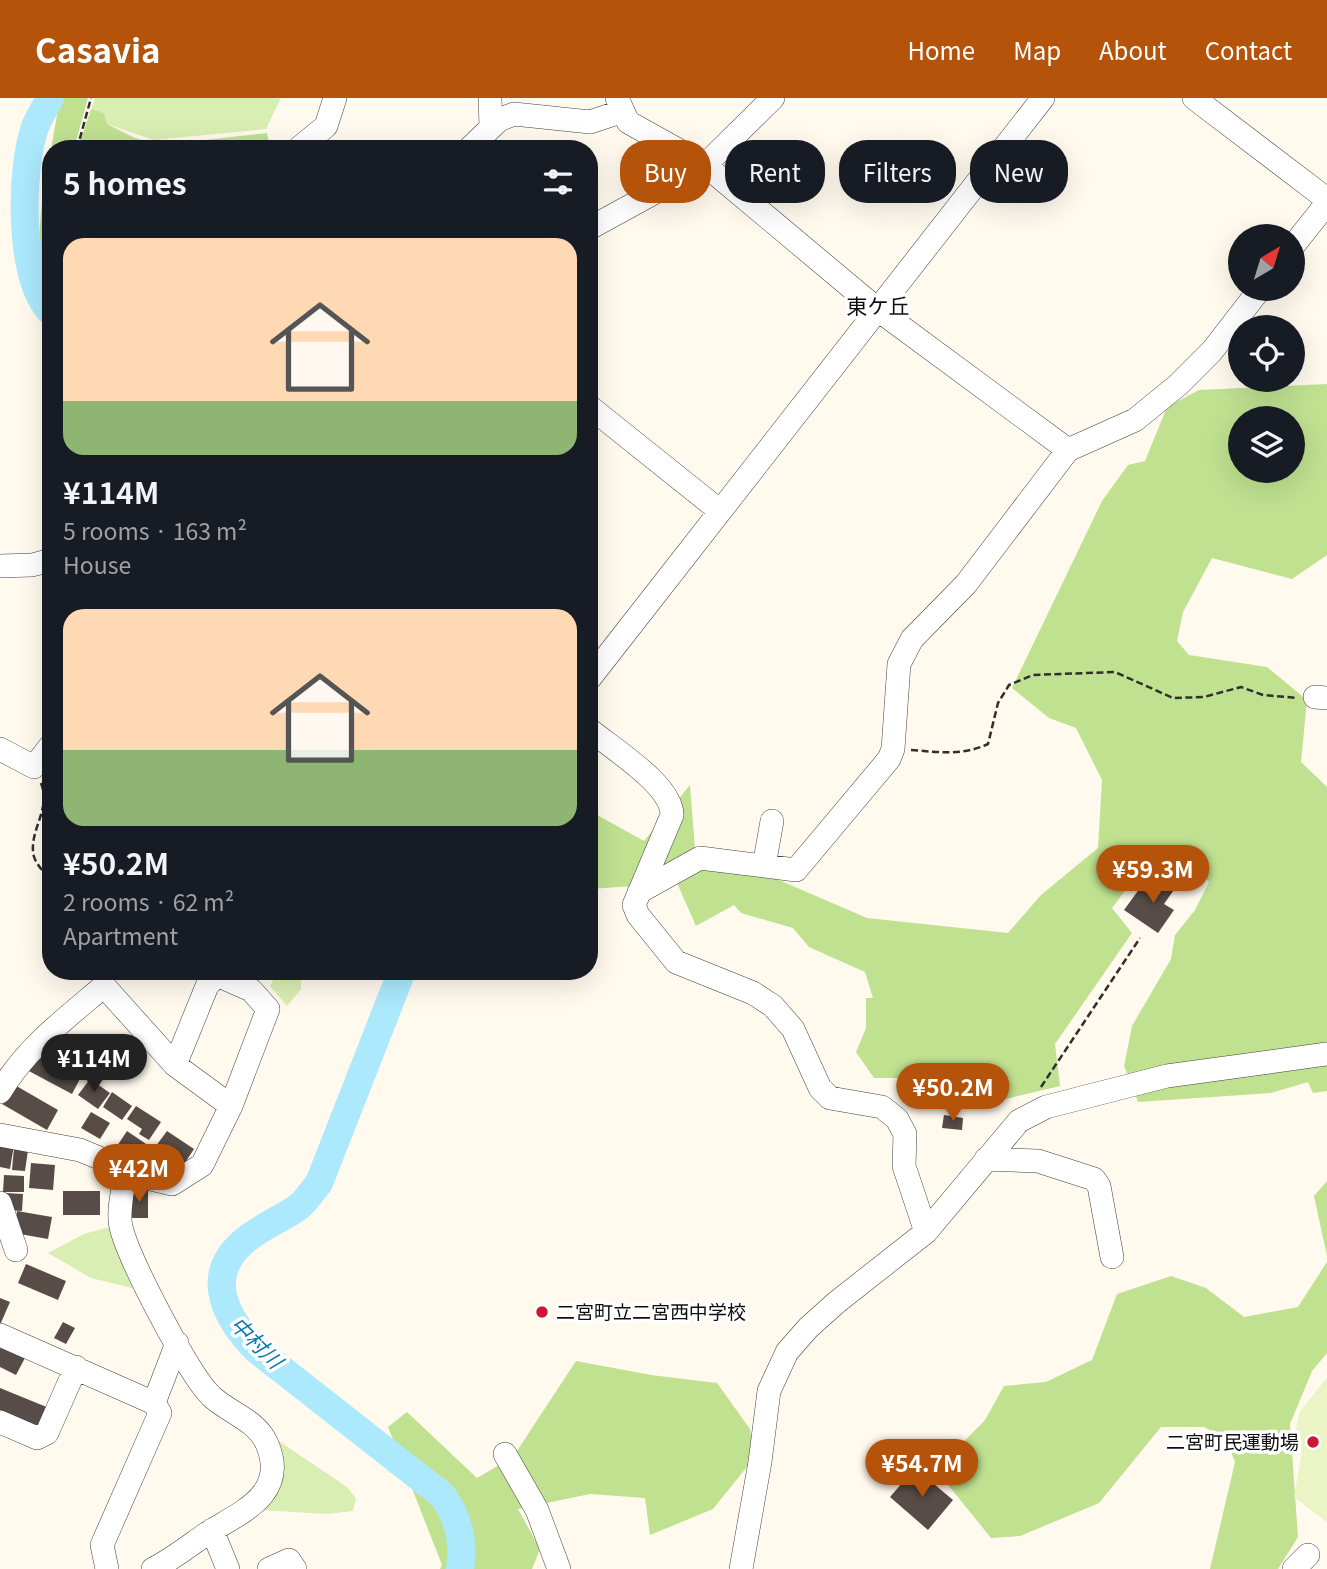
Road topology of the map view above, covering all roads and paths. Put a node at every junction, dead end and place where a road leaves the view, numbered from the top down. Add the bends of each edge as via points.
1 (90, 98) edge
2 (335, 98) edge
3 (490, 98) edge
4 (772, 98) edge
5 (1044, 98) edge
6 (1194, 98) edge
7 (620, 104) edge
8 (491, 127) junction
9 (79, 140) edge
10 (309, 140) edge
11 (478, 140) edge
12 (660, 140) edge
13 (711, 159) edge
14 (711, 170) edge
15 (636, 203) edge
16 (598, 224) edge
17 (1306, 230) edge
18 (1252, 301) edge
19 (877, 309) junction
20 (598, 413) edge
21 (1068, 450) junction
22 (720, 511) junction
23 (42, 562) edge
24 (3, 572) edge
25 (598, 668) edge
26 (1321, 697) edge
27 (598, 737) edge
28 (0, 749) edge
29 (893, 749) junction
30 (42, 757) edge
31 (34, 767) junction
32 (42, 786) edge
33 (42, 813) edge
34 (773, 821) dead end
35 (764, 866) junction
36 (42, 869) edge
37 (639, 891) junction
38 (1140, 939) dead end
39 (212, 980) edge
40 (228, 980) edge
41 (1327, 1054) edge
42 (175, 1065) junction
43 (0, 1092) edge
44 (231, 1106) junction
45 (1019, 1121) junction
46 (0, 1135) edge
47 (986, 1159) junction
48 (126, 1169) junction
49 (0, 1203) edge
50 (926, 1231) junction
51 (16, 1250) dead end
52 (1112, 1257) dead end
53 (0, 1335) edge
54 (177, 1343) junction
55 (76, 1367) junction
56 (154, 1404) junction
57 (0, 1423) edge
58 (505, 1454) dead end
59 (212, 1531) junction
60 (107, 1569) edge
61 (155, 1569) edge
62 (228, 1569) edge
63 (269, 1569) edge
64 (295, 1569) edge
65 (559, 1569) edge
66 (741, 1569) edge

1 - 9 path
2 - 10 street via 326,126
3 - 8 street
4 - 13 street
5 - 19 street
6 - 17 street via 1324,197 1324,207
7 - 8 street via 590,122 514,114
7 - 12 street via 628,122
8 - 11 street
14 - 19 street
15 - 16 street
18 - 21 street via 1212,351 1135,420
19 - 21 street
19 - 22 street
20 - 22 street
21 - 29 street via 966,584 912,639 899,664
22 - 25 street
23 - 24 street
26 - 29 path via 1263,695 1241,687 1173,698 1115,673 1033,675 1009,685 998,703 988,744 948,754
27 - 37 street via 671,801 672,815
28 - 31 street
29 - 35 street via 796,870
30 - 31 street
31 - 32 path
33 - 36 path via 33,851
34 - 35 street
35 - 37 street via 700,858
37 - 50 street via 634,905 638,915 676,962 753,993 782,1015 820,1088 830,1098 882,1107 897,1119 905,1134 904,1166
38 - 45 path
39 - 42 street
40 - 44 street via 251,990 268,1009
41 - 45 street via 1167,1076 1046,1107
42 - 43 street via 104,986 42,1038
42 - 44 street
44 - 48 street via 202,1165 172,1184
45 - 47 street
46 - 48 street via 80,1150
47 - 50 street
47 - 52 street via 1038,1161 1094,1179
48 - 54 street via 120,1225 131,1256
49 - 51 street
50 - 66 street via 808,1328 787,1352 769,1391
53 - 55 street
54 - 56 street
54 - 59 street via 211,1396 255,1427 267,1444 272,1470 267,1488 254,1506
55 - 56 street
55 - 57 street via 47,1433 37,1438
56 - 60 street via 160,1413 102,1545
58 - 65 street via 537,1510
59 - 61 street
59 - 62 street
63 - 64 street via 289,1560

